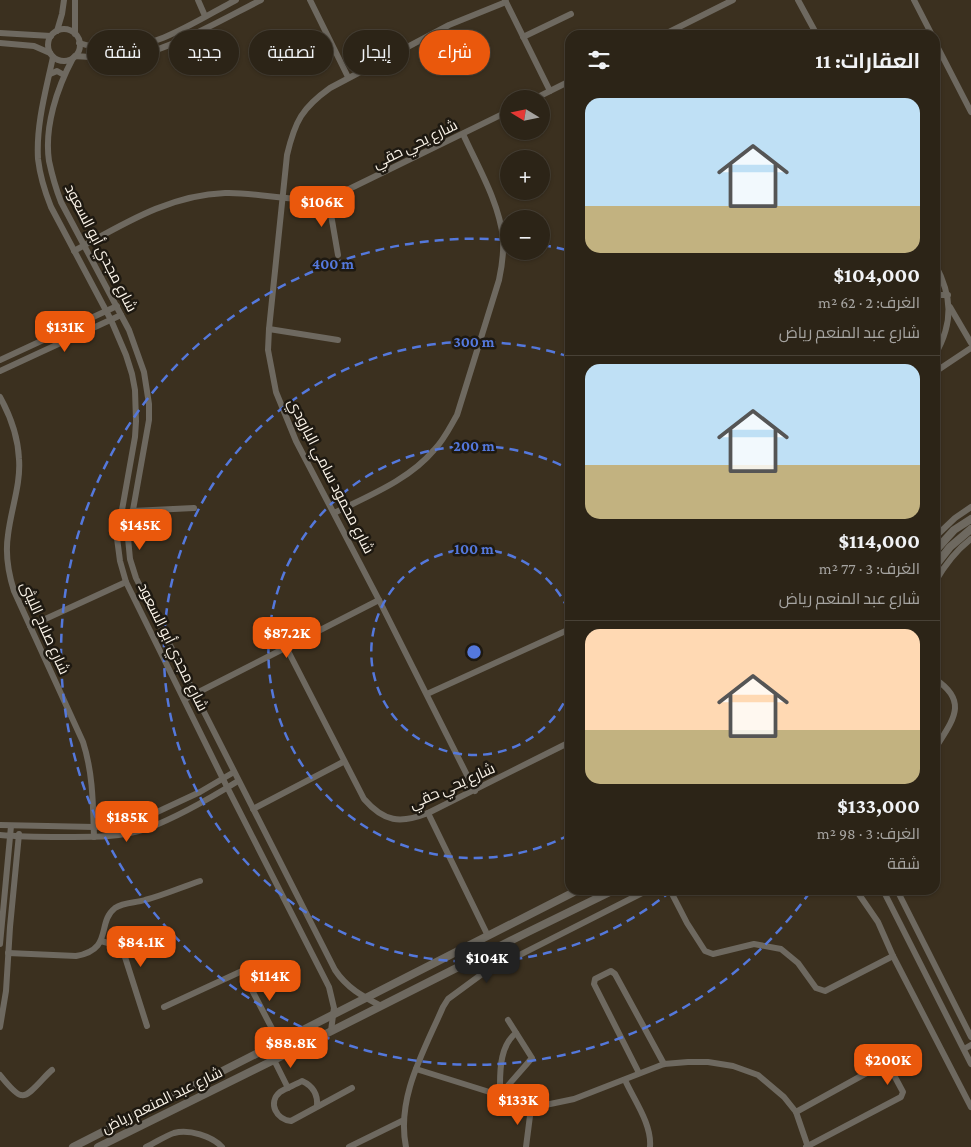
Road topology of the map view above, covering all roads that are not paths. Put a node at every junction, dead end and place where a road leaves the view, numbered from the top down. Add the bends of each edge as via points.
1 (64, 0) edge
2 (74, 0) edge
3 (198, 0) edge
4 (236, 0) edge
5 (261, 0) edge
6 (310, 0) edge
7 (734, 0) edge
8 (798, 0) edge
9 (914, 0) edge
10 (505, 1) edge
11 (62, 14) junction
12 (571, 14) dead end
13 (75, 15) junction
14 (206, 16) junction
15 (673, 30) edge
16 (813, 30) edge
17 (929, 30) edge
18 (0, 33) edge
19 (54, 34) junction
20 (75, 34) junction
21 (523, 37) junction
22 (0, 43) edge
23 (79, 43) junction
24 (940, 52) edge
25 (51, 55) junction
26 (74, 58) junction
27 (50, 74) junction
28 (64, 75) junction
29 (348, 77) junction
30 (565, 84) edge
31 (550, 90) edge
32 (550, 91) edge
33 (971, 112) edge
34 (500, 116) edge
35 (463, 134) junction
36 (283, 196) junction
37 (328, 197) junction
38 (84, 245) junction
39 (74, 251) junction
40 (338, 255) dead end
41 (940, 273) edge
42 (940, 295) edge
43 (948, 295) junction
44 (117, 306) junction
45 (949, 306) junction
46 (106, 312) junction
47 (121, 315) junction
48 (111, 320) junction
49 (269, 329) junction
50 (338, 340) dead end
51 (971, 342) edge
52 (940, 346) edge
53 (971, 348) edge
54 (0, 360) edge
55 (940, 369) edge
56 (0, 371) edge
57 (0, 397) edge
58 (971, 507) edge
59 (194, 508) dead end
60 (132, 511) junction
61 (334, 513) junction
62 (955, 518) junction
63 (971, 519) edge
64 (961, 525) junction
65 (971, 529) edge
66 (940, 532) edge
67 (971, 539) edge
68 (940, 545) edge
69 (940, 560) edge
70 (940, 574) edge
71 (126, 582) junction
72 (379, 600) junction
73 (30, 626) junction
74 (565, 631) edge
75 (286, 648) junction
76 (940, 683) edge
77 (195, 694) junction
78 (427, 694) junction
79 (185, 699) junction
80 (940, 741) edge
81 (565, 745) edge
82 (343, 762) junction
83 (234, 772) junction
84 (223, 779) junction
85 (238, 781) junction
86 (228, 787) junction
87 (475, 791) junction
88 (253, 809) junction
89 (428, 814) junction
90 (0, 825) edge
91 (11, 826) junction
92 (20, 827) junction
93 (94, 828) junction
94 (0, 835) edge
95 (10, 836) junction
96 (19, 837) junction
97 (94, 837) junction
98 (200, 881) dead end
99 (568, 895) edge
100 (604, 895) edge
101 (638, 895) edge
102 (673, 895) edge
103 (859, 895) edge
104 (886, 895) edge
105 (900, 895) edge
106 (550, 904) junction
107 (522, 918) junction
108 (555, 919) junction
109 (0, 927) edge
110 (10, 927) junction
111 (528, 932) junction
112 (488, 936) junction
113 (101, 941) junction
114 (0, 944) edge
115 (8, 952) junction
116 (893, 956) junction
117 (330, 960) junction
118 (318, 966) junction
119 (366, 998) junction
120 (164, 1006) dead end
121 (381, 1006) junction
122 (333, 1015) junction
123 (508, 1020) dead end
124 (147, 1026) dead end
125 (0, 1027) edge
126 (331, 1031) junction
127 (516, 1032) junction
128 (971, 1035) edge
129 (959, 1040) junction
130 (279, 1042) junction
131 (971, 1045) edge
132 (964, 1049) junction
133 (274, 1060) junction
134 (664, 1064) junction
135 (971, 1064) edge
136 (416, 1068) junction
137 (52, 1070) dead end
138 (639, 1073) junction
139 (0, 1075) edge
140 (625, 1080) junction
141 (288, 1088) junction
142 (352, 1088) dead end
143 (506, 1089) junction
144 (502, 1096) junction
145 (317, 1106) junction
146 (971, 1106) edge
147 (532, 1108) junction
148 (796, 1112) junction
149 (404, 1120) junction
150 (351, 1146) edge
151 (74, 1147) edge
152 (98, 1147) edge
153 (146, 1147) edge
154 (222, 1147) edge
155 (406, 1147) edge
156 (526, 1147) edge
157 (650, 1147) edge
158 (807, 1147) edge

1 - 11 street
2 - 13 street
3 - 14 street
4 - 14 street
5 - 26 street via 148,52 122,58
6 - 29 street
7 - 15 street
8 - 16 street
9 - 17 street
10 - 21 street
10 - 29 street, شارع محمود سامي البارودي via 449,25
11 - 13 street
11 - 19 street
12 - 21 street
13 - 20 street
14 - 23 street via 134,47 109,49
18 - 19 street
19 - 20 street via 66,30
19 - 25 street via 48,44
20 - 23 street
21 - 31 street
22 - 25 street via 34,46
23 - 26 street
24 - 33 street
25 - 26 street via 64,61
25 - 27 street, شارع مجدي أبو السعود
26 - 28 street, شارع مجدي أبو السعود
27 - 28 street via 57,71
27 - 39 street, شارع مجدي أبو السعود via 42,108 38,160 51,207
28 - 38 street, شارع مجدي أبو السعود via 50,126 49,159 62,202
29 - 36 street, شارع محمود سامي البارودي via 313,100 300,116 287,155
30 - 32 street
34 - 35 street, شارع يحي حقي
35 - 37 street, شارع يحي حقي
35 - 61 street via 500,219 503,260 457,415 447,434 419,466
36 - 37 street, شارع يحي حقي via 304,199
36 - 38 street, شارع يحي حقي via 226,193 186,198 147,211
36 - 49 street, شارع محمود سامي البارودي
37 - 40 street
38 - 39 street, شارع يحي حقي
38 - 44 street, شارع مجدي أبو السعود
39 - 46 street, شارع مجدي أبو السعود
41 - 43 street
42 - 43 street
43 - 45 street
44 - 46 street
44 - 47 street, شارع مجدي أبو السعود
45 - 51 street
45 - 52 street via 948,324
46 - 48 street, شارع مجدي أبو السعود
46 - 54 street
47 - 48 street
47 - 60 street, شارع مجدي أبو السعود via 144,372 149,404
48 - 56 street
48 - 71 street, شارع مجدي أبو السعود via 132,374 136,406 135,437 117,538
49 - 50 street
49 - 61 street, شارع محمود سامي البارودي via 268,350 276,392 296,441
53 - 55 street
57 - 73 street, شارع صلاح الليثى via 14,429 20,461 8,534 7,563 14,591
58 - 62 street
59 - 60 street
60 - 77 street, شارع مجدي أبو السعود via 128,538 136,578
61 - 72 street, شارع محمود سامي البارودي
62 - 64 street
62 - 66 street
63 - 64 street
64 - 68 street
65 - 69 street
67 - 70 street via 948,561
71 - 73 street
71 - 79 street, شارع مجدي أبو السعود
72 - 75 street
72 - 78 street, شارع محمود سامي البارودي
73 - 93 street, شارع صلاح الليثى via 83,742 92,781
74 - 78 street
75 - 77 street
75 - 82 street, شارع يحي حقي
76 - 80 street via 951,693 956,708 952,723
77 - 79 street
77 - 83 street, شارع مجدي أبو السعود
78 - 87 street, شارع محمود سامي البارودي
79 - 84 street, شارع مجدي أبو السعود
81 - 87 street, شارع يحي حقي
82 - 88 street
82 - 89 street, شارع يحي حقي via 364,799 380,814 402,820
83 - 84 street
83 - 85 street, شارع مجدي أبو السعود
84 - 86 street, شارع مجدي أبو السعود
84 - 93 street via 142,819
85 - 86 street
85 - 88 street, شارع مجدي أبو السعود
86 - 97 street via 145,829
86 - 118 street, شارع مجدي أبو السعود
87 - 89 street, شارع يحي حقي
88 - 117 street, شارع مجدي أبو السعود
89 - 112 street
90 - 91 street
91 - 92 street
91 - 95 street
92 - 93 street
92 - 96 street
93 - 97 street, شارع صلاح الليثى
94 - 95 street
95 - 96 street
95 - 109 street
96 - 97 street
96 - 110 street
98 - 113 street via 115,909
99 - 106 street, شارع عبد المنعم رياض
100 - 108 street, شارع عبد المنعم رياض
101 - 136 street via 482,974 454,994 443,1007
102 - 116 street via 705,951 713,954 754,944 781,949 798,963 820,990 825,991
103 - 116 street via 878,922
104 - 129 street
105 - 128 street
106 - 107 street, شارع عبد المنعم رياض
106 - 108 street via 548,912
107 - 111 street via 528,922
107 - 112 street, شارع عبد المنعم رياض
108 - 111 street, شارع عبد المنعم رياض
109 - 110 street
109 - 114 street
110 - 115 street
111 - 121 street, شارع عبد المنعم رياض
112 - 119 street, شارع عبد المنعم رياض
113 - 115 street via 93,951 76,956
113 - 124 street via 114,945 124,954
115 - 125 street
116 - 146 street
117 - 118 street
117 - 119 street, شارع مجدي أبو السعود via 348,986
118 - 122 street, شارع مجدي أبو السعود via 332,994
119 - 121 street, شارع مجدي أبو السعود
119 - 122 street, شارع عبد المنعم رياض
120 - 130 street via 242,971
121 - 126 street, شارع عبد المنعم رياض
122 - 126 street, شارع مجدي أبو السعود
122 - 130 street, شارع عبد المنعم رياض
123 - 127 street
126 - 133 street, شارع عبد المنعم رياض
127 - 143 street via 506,1045 500,1070 500,1085
127 - 143 street via 532,1058
128 - 129 street
129 - 132 street
130 - 151 street, شارع عبد المنعم رياض
131 - 132 street
132 - 135 street
133 - 141 street
133 - 152 street, شارع عبد المنعم رياض
134 - 138 street
134 - 138 street via 616,974 611,971 595,979 595,986
134 - 148 street via 708,1062 758,1075
136 - 144 street
136 - 149 street
137 - 139 street via 24,1096
138 - 140 street
140 - 147 street via 574,1099
140 - 157 street via 649,1133
141 - 145 street via 302,1081 308,1084 316,1094
141 - 145 street via 280,1092 275,1101 275,1111 281,1118 291,1121
142 - 145 street
143 - 144 street
144 - 147 street
147 - 156 street
148 - 158 street
148 - 158 street via 883,1064 889,1066 902,1090 901,1097
149 - 150 street
149 - 155 street
153 - 154 street via 175,1132 188,1132 205,1136

